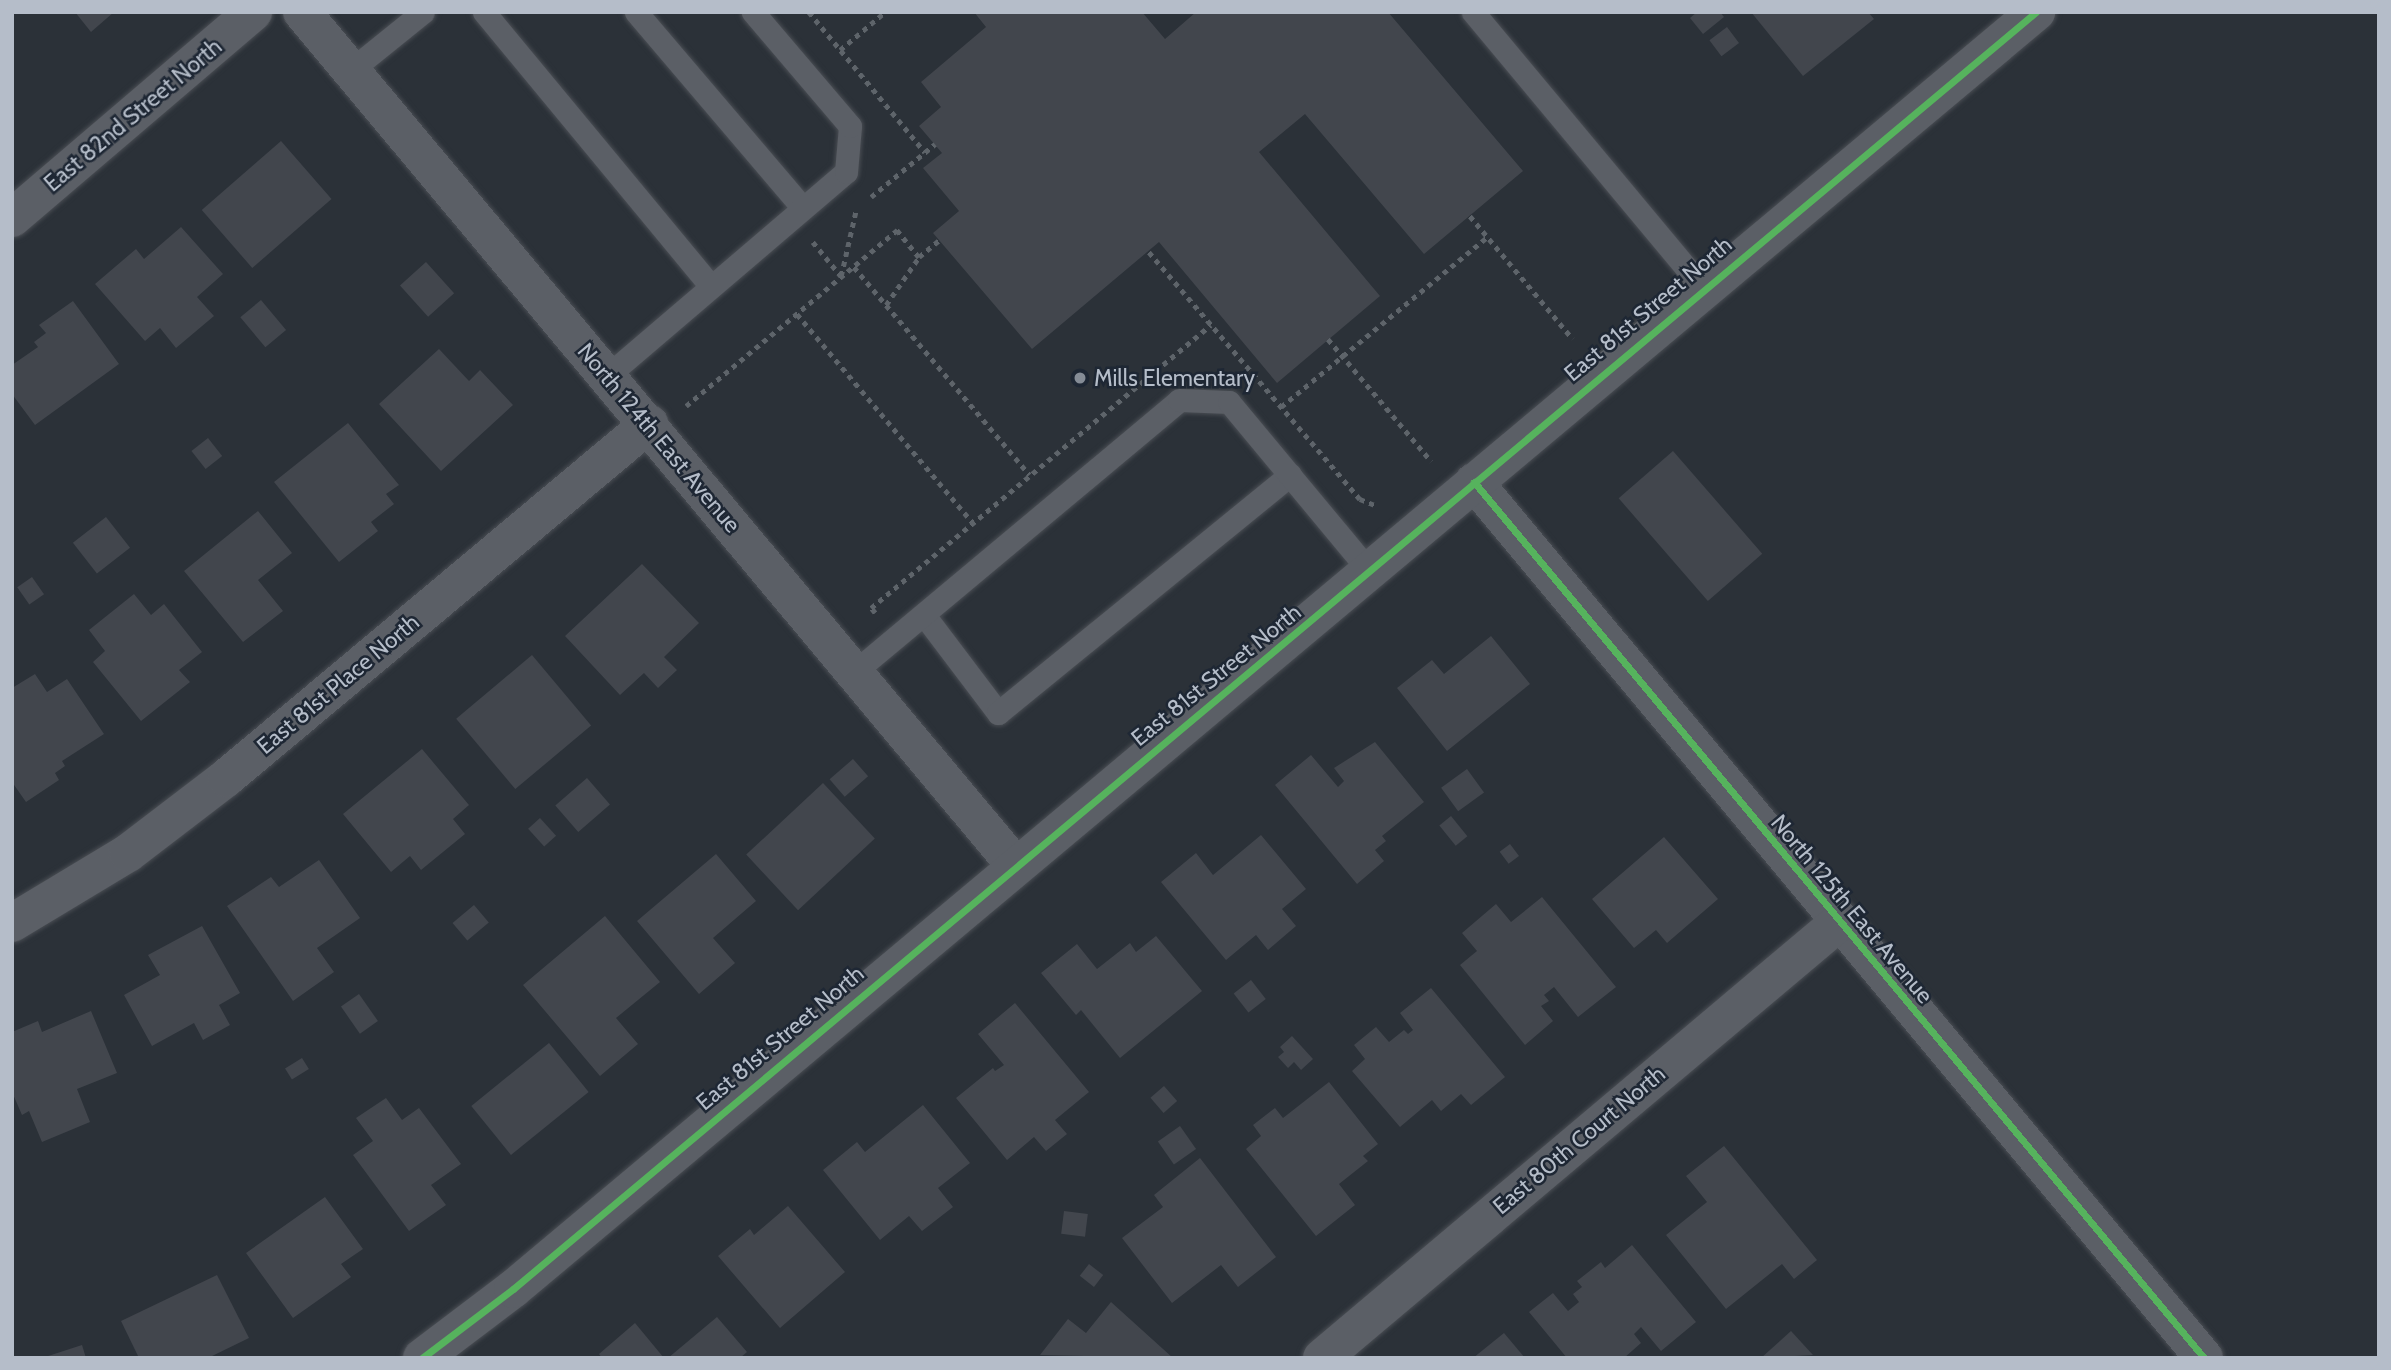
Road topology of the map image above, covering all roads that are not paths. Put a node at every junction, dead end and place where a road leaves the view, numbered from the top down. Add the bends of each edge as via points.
1 (253, 12) edge
2 (302, 12) edge
3 (424, 12) edge
4 (484, 12) edge
5 (636, 12) edge
6 (753, 12) edge
7 (1473, 12) edge
8 (2030, 14) edge
9 (351, 70) junction
10 (803, 208) junction
11 (12, 218) edge
12 (711, 286) junction
13 (1703, 288) junction
14 (607, 376) junction
15 (662, 420) junction
16 (1290, 475) junction
17 (1474, 482) junction
18 (1371, 573) junction
19 (924, 615) junction
20 (853, 673) junction
21 (1015, 865) junction
22 (12, 923) edge
23 (1838, 923) junction
24 (422, 1358) edge
25 (1322, 1358) edge
26 (2204, 1358) edge

1 - 11 street, East 82nd Street North
2 - 9 street, North 124th East Avenue
3 - 9 lane
4 - 12 lane
5 - 10 lane
6 - 10 lane via 850,126 846,172
7 - 13 lane
8 - 13 street, East 81st Street North
9 - 14 street, North 124th East Avenue
10 - 12 lane
12 - 14 lane
13 - 17 street, East 81st Street North
14 - 15 street, North 124th East Avenue
15 - 20 street, North 124th East Avenue
15 - 22 street, East 81st Place North via 226,778 128,853
16 - 18 lane
16 - 19 lane via 1229,402 1179,400
16 - 19 lane via 998,713
17 - 18 street, East 81st Street North
17 - 23 street, North 125th East Avenue
18 - 21 street, East 81st Street North
19 - 20 lane
20 - 21 street, North 124th East Avenue
21 - 24 street, East 81st Street North via 513,1289
23 - 25 street, East 80th Court North
23 - 26 street, North 125th East Avenue

